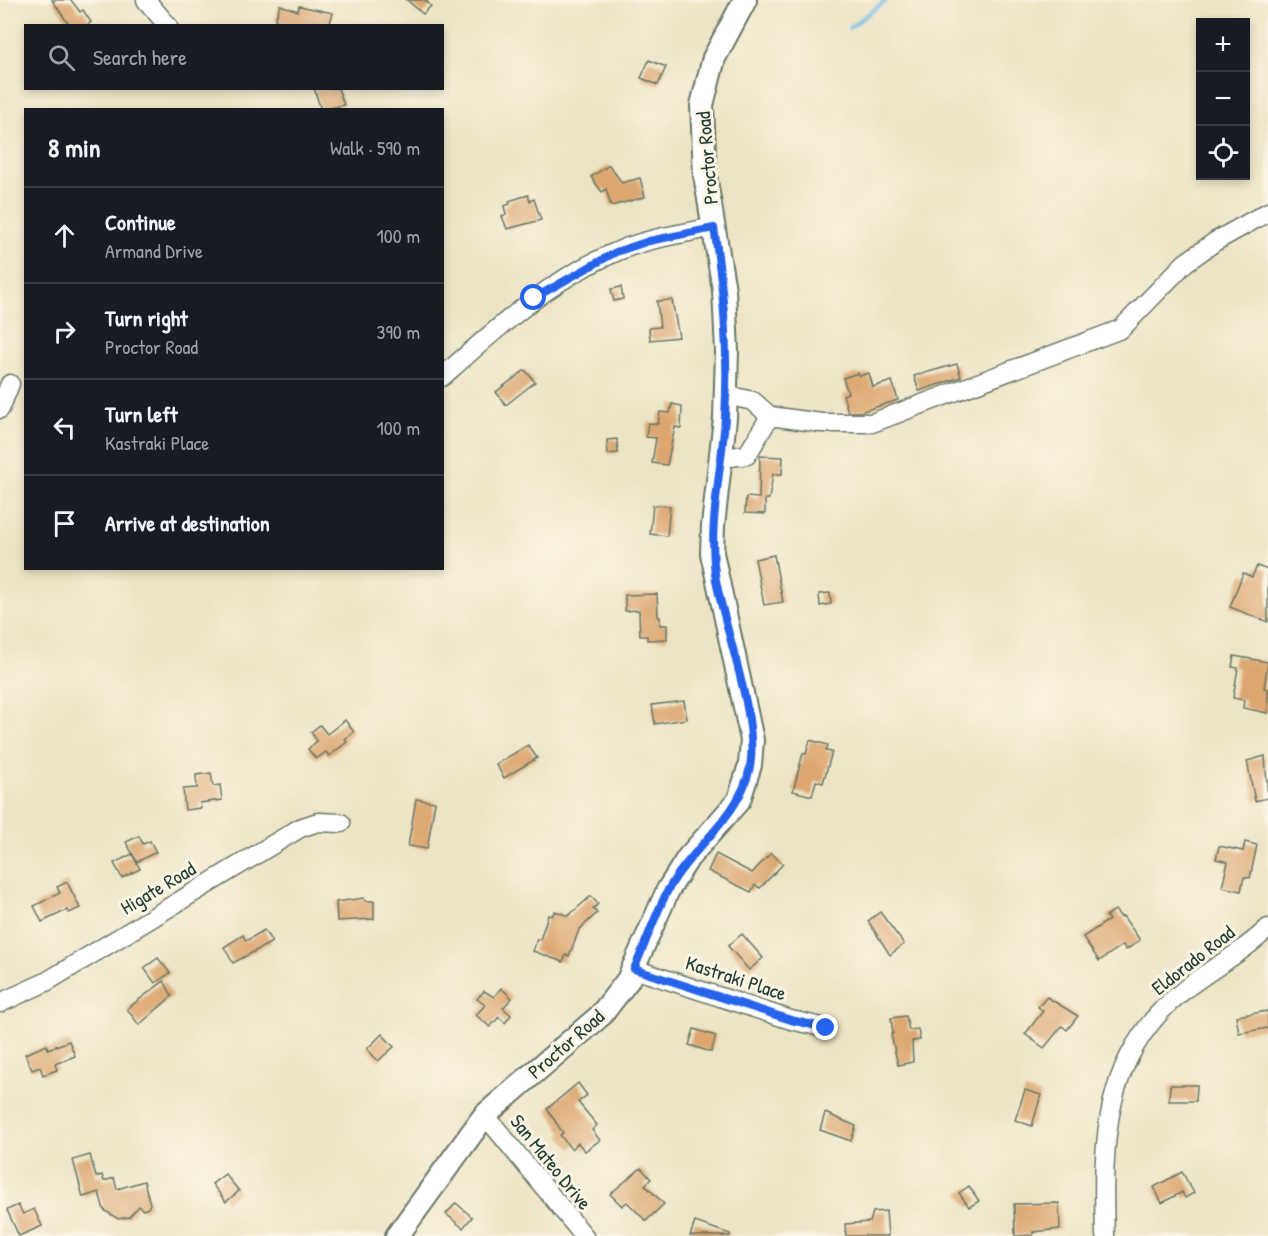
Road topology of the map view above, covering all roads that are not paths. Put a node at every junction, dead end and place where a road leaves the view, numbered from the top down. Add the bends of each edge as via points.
1 (146, 0) edge
2 (745, 0) edge
3 (166, 24) edge
4 (1268, 212) edge
5 (714, 228) junction
6 (444, 375) edge
7 (10, 384) dead end
8 (726, 395) junction
9 (0, 410) edge
10 (770, 416) junction
11 (722, 458) junction
12 (341, 823) dead end
13 (1268, 928) edge
14 (634, 969) junction
15 (0, 1003) edge
16 (826, 1028) dead end
17 (485, 1115) junction
18 (398, 1236) edge
19 (584, 1236) edge
20 (1105, 1236) edge

1 - 3 street
2 - 5 main road, Proctor Road via 714,58 702,105 702,146
4 - 10 street via 1185,263 1121,329 872,423 821,423
5 - 6 street via 616,252 534,298
5 - 8 main road, Proctor Road via 724,290
7 - 9 street
8 - 10 street via 753,401
8 - 11 main road, Proctor Road
10 - 11 street via 747,455
11 - 14 main road, Proctor Road via 712,553 752,741 750,765 744,790 732,810 688,858 668,890
12 - 15 street, Higate Road via 318,822 300,828 46,982
13 - 20 street, Eldorado Road via 1173,999 1130,1056 1114,1095 1104,1138
14 - 16 street, Kastraki Place
14 - 17 main road, Proctor Road via 601,1015
17 - 18 main road, Proctor Road
17 - 19 street, San Mateo Drive

